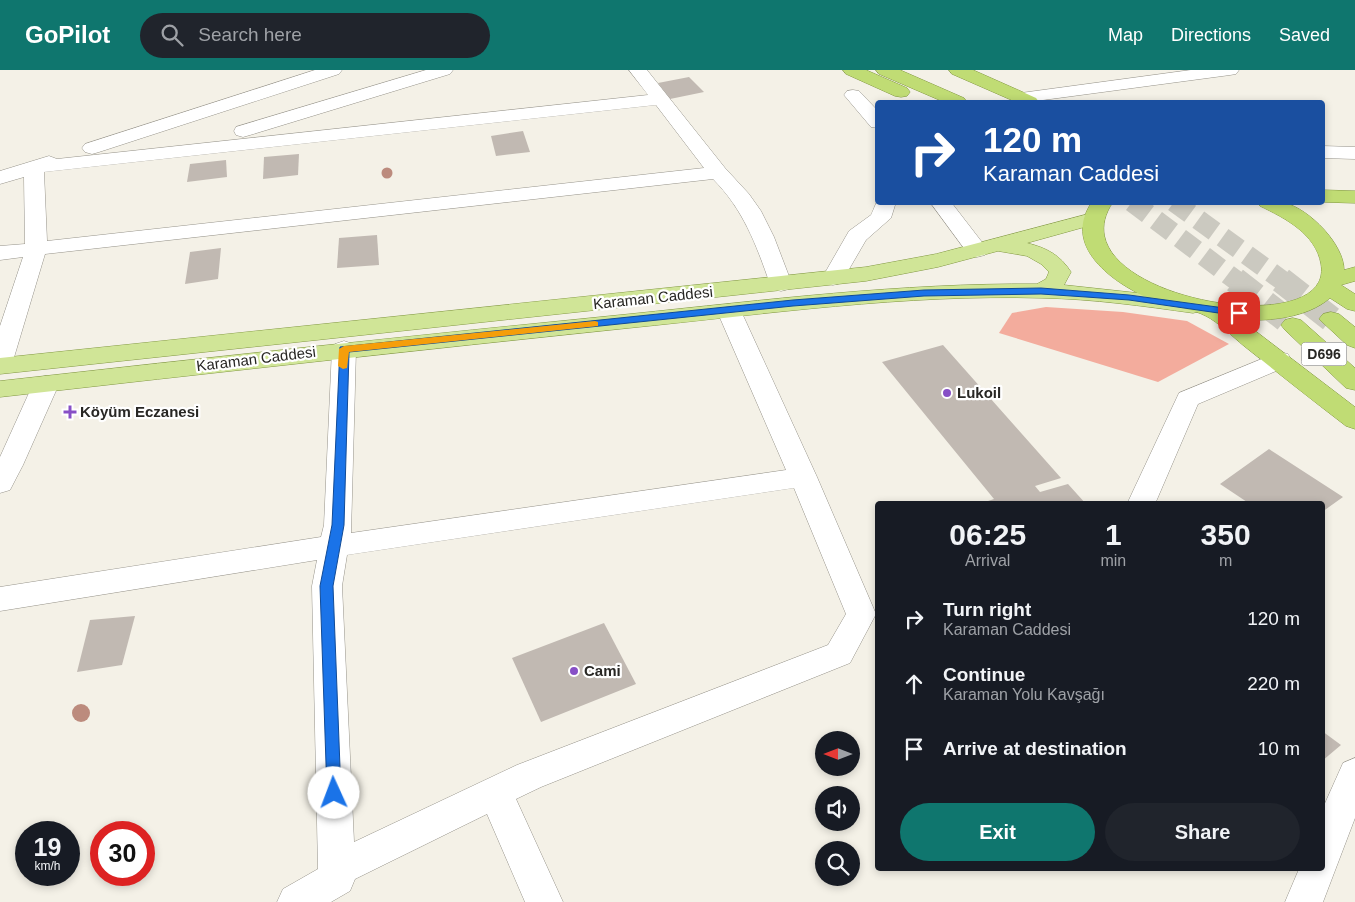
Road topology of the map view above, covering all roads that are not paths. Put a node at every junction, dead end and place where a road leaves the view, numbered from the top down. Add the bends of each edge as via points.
1 (333, 70) edge
2 (444, 70) edge
3 (638, 70) edge
4 (852, 70) edge
5 (885, 70) edge
6 (924, 70) edge
7 (958, 70) edge
8 (1230, 70) edge
9 (1078, 91) junction
10 (853, 95) dead end
11 (661, 99) junction
12 (920, 100) edge
13 (953, 100) edge
14 (991, 100) edge
15 (1025, 100) edge
16 (1100, 100) edge
17 (875, 120) edge
18 (179, 150) junction
19 (1325, 152) edge
20 (1355, 153) edge
21 (34, 167) junction
22 (718, 172) junction
23 (0, 178) edge
24 (1325, 196) edge
25 (1355, 197) edge
26 (885, 205) edge
27 (943, 205) edge
28 (1272, 205) edge
29 (1092, 210) edge
30 (987, 248) junction
31 (36, 249) junction
32 (0, 253) edge
33 (1355, 274) edge
34 (833, 278) junction
35 (781, 284) junction
36 (1329, 284) junction
37 (1041, 291) junction
38 (1355, 304) edge
39 (1206, 308) junction
40 (729, 311) junction
41 (1331, 319) tunnel mouth
42 (1292, 325) tunnel mouth
43 (1355, 340) edge
44 (344, 349) junction
45 (1279, 360) junction
46 (0, 365) edge
47 (1355, 382) edge
48 (46, 384) junction
49 (0, 389) edge
50 (1355, 420) edge
51 (803, 477) junction
52 (0, 483) edge
53 (1142, 501) edge
54 (334, 546) junction
55 (0, 599) edge
56 (1355, 774) edge
57 (495, 792) junction
58 (1325, 848) edge
59 (336, 869) junction
60 (1316, 871) edge
61 (296, 902) edge
62 (544, 902) edge
63 (1304, 902) edge

1 - 21 street
2 - 18 street
3 - 11 street
4 - 12 highway
5 - 13 highway
6 - 14 highway
7 - 15 highway
8 - 9 street
9 - 15 street
9 - 16 street
10 - 17 street
11 - 18 street
11 - 22 street
18 - 21 street
19 - 20 street
21 - 23 street
21 - 31 street
22 - 31 street
22 - 35 street via 738,190 760,226
24 - 25 highway
26 - 34 street via 880,218 857,236
27 - 30 street
28 - 36 highway via 1305,224 1323,243 1332,262
29 - 30 main road, Karaman Caddesi
29 - 39 highway via 1095,243 1115,268 1152,291
30 - 34 main road, Karaman Caddesi
30 - 37 main road via 1031,250 1055,264 1060,272 1058,280
31 - 32 street
31 - 46 street
33 - 36 highway
34 - 35 main road, Karaman Caddesi
35 - 46 main road, Karaman Caddesi
36 - 38 highway
36 - 39 highway via 1306,303 1276,312 1239,313
37 - 39 main road, Karaman Caddesi via 1129,297
37 - 40 main road, Karaman Caddesi via 892,295
39 - 45 highway
40 - 44 main road, Karaman Caddesi
40 - 51 street
41 - 43 highway, D696
42 - 47 highway, D696
44 - 48 main road, Karaman Caddesi
44 - 54 street via 338,525
45 - 50 highway
45 - 53 street via 1188,399
48 - 49 main road, Karaman Caddesi
48 - 52 street
51 - 54 street
51 - 57 street via 861,614 839,654
54 - 55 street
54 - 59 street via 327,586
56 - 58 street
57 - 59 street
57 - 62 street
59 - 61 street via 337,878
60 - 63 street

